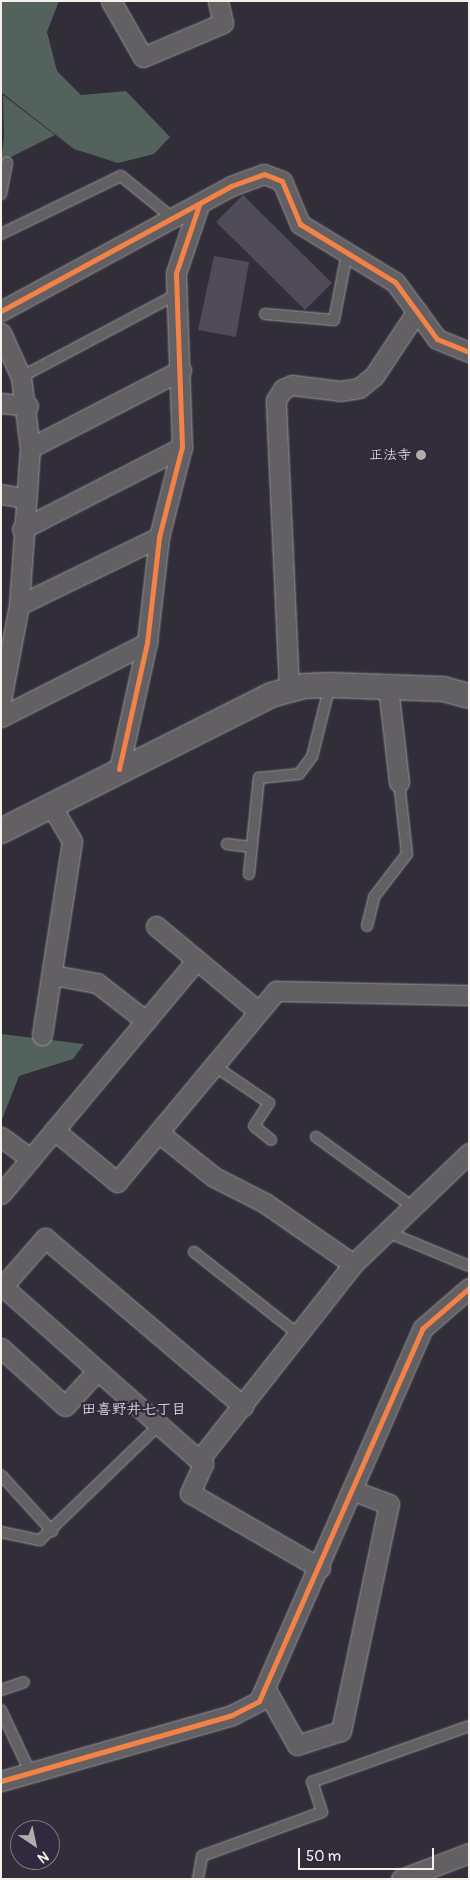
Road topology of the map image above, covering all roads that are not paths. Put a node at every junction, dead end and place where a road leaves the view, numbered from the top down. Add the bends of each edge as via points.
1 (112, 1) edge
2 (218, 1) edge
3 (7, 164) dead end
4 (1, 194) edge
5 (199, 205) junction
6 (175, 220) junction
7 (1, 234) edge
8 (347, 254) junction
9 (175, 295) junction
10 (1, 311) edge
11 (417, 311) junction
12 (265, 314) dead end
13 (1, 333) edge
14 (467, 348) edge
15 (181, 370) junction
16 (22, 377) junction
17 (1, 403) edge
18 (28, 406) junction
19 (182, 447) junction
20 (30, 448) junction
21 (1, 494) edge
22 (24, 498) junction
23 (22, 529) junction
24 (159, 536) junction
25 (19, 605) junction
26 (147, 643) junction
27 (330, 685) junction
28 (388, 687) junction
29 (289, 690) junction
30 (465, 691) edge
31 (1, 700) edge
32 (1, 717) edge
33 (119, 769) junction
34 (399, 782) joint
35 (51, 805) junction
36 (1, 831) edge
37 (228, 844) dead end
38 (251, 848) junction
39 (249, 874) dead end
40 (156, 926) dead end
41 (367, 926) dead end
42 (197, 960) junction
43 (53, 975) junction
44 (469, 995) edge
45 (258, 1011) junction
46 (146, 1021) junction
47 (42, 1034) dead end
48 (213, 1065) junction
49 (54, 1130) junction
50 (159, 1133) junction
51 (1, 1137) edge
52 (316, 1137) dead end
53 (271, 1140) dead end
54 (469, 1153) edge
55 (31, 1159) junction
56 (1, 1194) edge
57 (410, 1205) junction
58 (385, 1231) junction
59 (194, 1252) dead end
60 (354, 1264) junction
61 (469, 1266) edge
62 (2, 1286) edge
63 (469, 1288) edge
64 (298, 1334) junction
65 (1, 1348) edge
66 (96, 1372) junction
67 (243, 1406) junction
68 (157, 1426) junction
69 (198, 1460) junction
70 (1, 1475) edge
71 (352, 1490) junction
72 (52, 1530) junction
73 (1, 1532) edge
74 (320, 1568) junction
75 (24, 1682) dead end
76 (265, 1688) junction
77 (1, 1690) edge
78 (1, 1710) edge
79 (469, 1726) edge
80 (31, 1774) junction
81 (1, 1782) edge
82 (469, 1853) edge
83 (198, 1879) edge
84 (401, 1879) edge

1 - 2 street via 143,58 223,23
3 - 4 lane
5 - 6 street
5 - 8 street via 254,177 274,177 282,181 300,224
5 - 9 street via 176,273
6 - 7 lane via 121,176
6 - 10 street
8 - 11 street via 395,282
8 - 12 lane via 334,320
9 - 15 street
9 - 16 lane
11 - 14 street via 437,339
11 - 29 street via 374,376 359,388 340,391 292,385 283,389 276,400
13 - 16 street
15 - 19 street
15 - 20 street
16 - 18 street
17 - 18 street
18 - 20 street
19 - 23 street
19 - 24 street
20 - 22 street
21 - 22 street
22 - 23 street
23 - 25 street
24 - 25 street
24 - 26 street
25 - 31 street
26 - 32 street
26 - 33 street
27 - 28 street
27 - 29 street
27 - 38 lane via 312,757 299,774 259,778
28 - 30 street
28 - 34 street
29 - 33 street
33 - 35 street
34 - 41 lane via 406,854 374,898
35 - 36 street
35 - 43 street via 72,841
37 - 38 lane
38 - 39 lane
40 - 42 street
42 - 45 street
42 - 46 street
43 - 46 street via 97,983
43 - 47 street
44 - 45 street via 276,991
45 - 48 street
46 - 49 street
48 - 50 street
48 - 53 lane via 269,1103 254,1126
49 - 50 street via 117,1182
49 - 55 street
50 - 60 street via 214,1177 266,1203
51 - 55 street
52 - 57 lane
54 - 57 street
55 - 56 street
57 - 58 street
58 - 60 street
58 - 61 lane
59 - 64 lane
60 - 64 street
62 - 66 street
62 - 67 street via 45,1238
63 - 71 street via 422,1328
64 - 67 street
65 - 66 street via 65,1406
66 - 68 street
67 - 69 street
68 - 69 street
68 - 72 lane
69 - 74 street via 204,1470 190,1493
70 - 72 lane
71 - 74 street
71 - 76 street via 389,1504 340,1731 298,1745
72 - 73 lane via 40,1540
74 - 76 street
75 - 77 lane
76 - 80 street via 259,1702 232,1715
78 - 80 lane
79 - 83 lane via 312,1782 322,1812 202,1856
80 - 81 street
82 - 84 street

